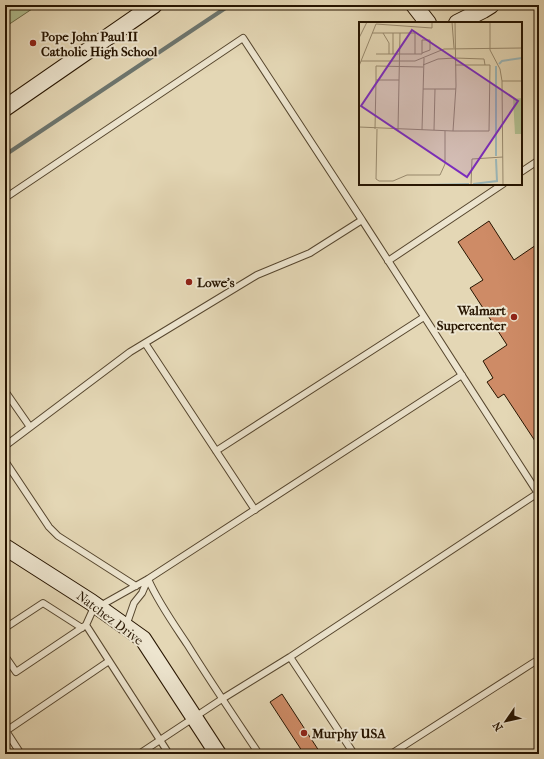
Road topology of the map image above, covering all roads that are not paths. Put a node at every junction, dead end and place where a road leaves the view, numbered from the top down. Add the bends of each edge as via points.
1 (154, 5) edge
2 (414, 5) edge
3 (491, 5) edge
4 (427, 22) edge
5 (459, 22) edge
6 (5, 108) edge
7 (539, 160) edge
8 (522, 171) edge
9 (502, 185) edge
10 (5, 198) edge
11 (362, 220) junction
12 (388, 261) junction
13 (424, 317) junction
14 (145, 344) junction
15 (462, 375) junction
16 (5, 391) edge
17 (30, 427) junction
18 (5, 446) edge
19 (216, 451) junction
20 (5, 461) edge
21 (538, 494) edge
22 (255, 510) junction
23 (5, 547) edge
24 (148, 579) junction
25 (136, 586) junction
26 (97, 606) junction
27 (84, 627) junction
28 (126, 627) junction
29 (5, 628) edge
30 (5, 656) edge
31 (290, 657) junction
32 (539, 659) edge
33 (109, 661) junction
34 (222, 700) junction
35 (194, 718) junction
36 (160, 740) junction
37 (21, 754) edge
38 (139, 754) edge
39 (169, 754) edge
40 (218, 754) edge
41 (259, 754) edge
42 (354, 754) edge
43 (391, 754) edge

1 - 6 street
2 - 4 street
3 - 5 street
7 - 8 lane
9 - 12 lane
10 - 11 lane via 243,38
11 - 12 lane
11 - 14 lane via 310,253 257,275
12 - 13 lane
13 - 15 lane
13 - 19 lane
14 - 17 lane via 130,352
14 - 19 lane
15 - 21 lane
15 - 22 lane
16 - 17 lane
17 - 18 lane
19 - 22 lane
20 - 25 lane via 58,536
21 - 31 lane
22 - 24 lane
23 - 26 street, Natchez Drive
24 - 25 lane
24 - 28 lane via 134,603
24 - 34 lane
25 - 26 lane
26 - 27 lane
26 - 28 street, Natchez Drive
27 - 29 lane via 43,603
27 - 30 lane via 16,672
27 - 33 lane
28 - 35 street, Natchez Drive via 143,639
31 - 34 lane
31 - 42 lane
32 - 43 lane
33 - 36 lane
33 - 37 lane via 6,731
34 - 35 lane
34 - 41 lane
35 - 36 lane
35 - 40 street, Natchez Drive
36 - 38 lane
36 - 39 lane

